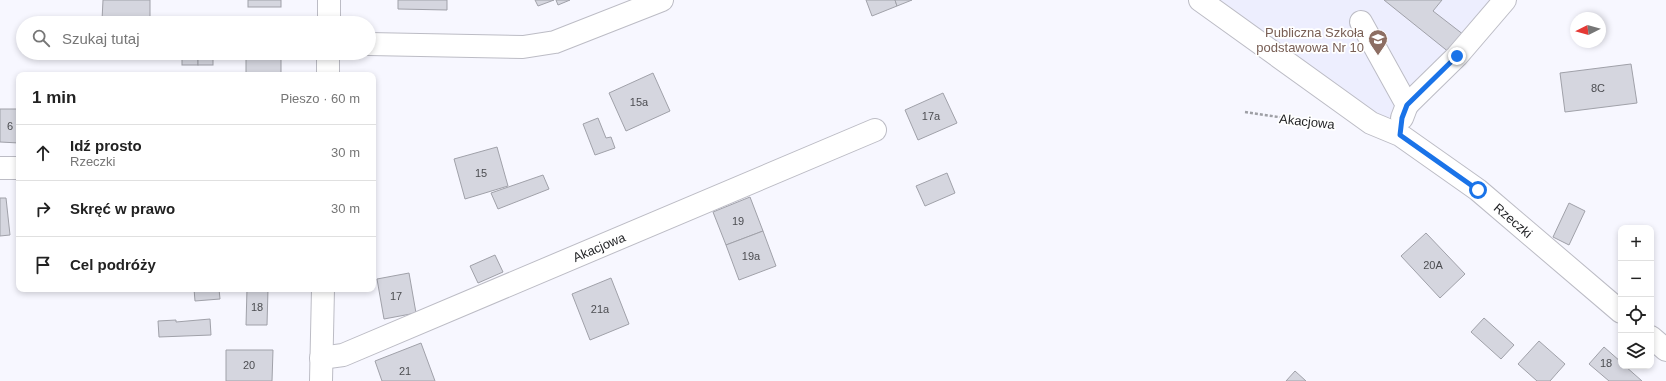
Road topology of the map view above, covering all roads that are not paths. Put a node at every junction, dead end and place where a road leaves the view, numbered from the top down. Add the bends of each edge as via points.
1 (329, 0) edge
2 (662, 0) edge
3 (1200, 0) edge
4 (1505, 0) edge
5 (329, 16) edge
6 (1361, 22) dead end
7 (376, 44) edge
8 (328, 60) edge
9 (328, 72) edge
10 (1407, 105) junction
11 (874, 130) dead end
12 (1400, 135) junction
13 (0, 168) edge
14 (16, 168) edge
15 (323, 292) edge
16 (1618, 309) edge
17 (1654, 340) edge
18 (1666, 350) edge
19 (321, 358) junction
20 (321, 381) edge

1 - 5 street
2 - 7 street via 555,42 523,47
3 - 12 street, Rzeczki via 1370,123
4 - 10 street via 1457,56
6 - 10 street
8 - 9 street
10 - 12 street
11 - 19 street, Akacjowa via 343,356
12 - 16 street, Rzeczki via 1478,190
13 - 14 street
15 - 19 street
17 - 18 street
19 - 20 street

